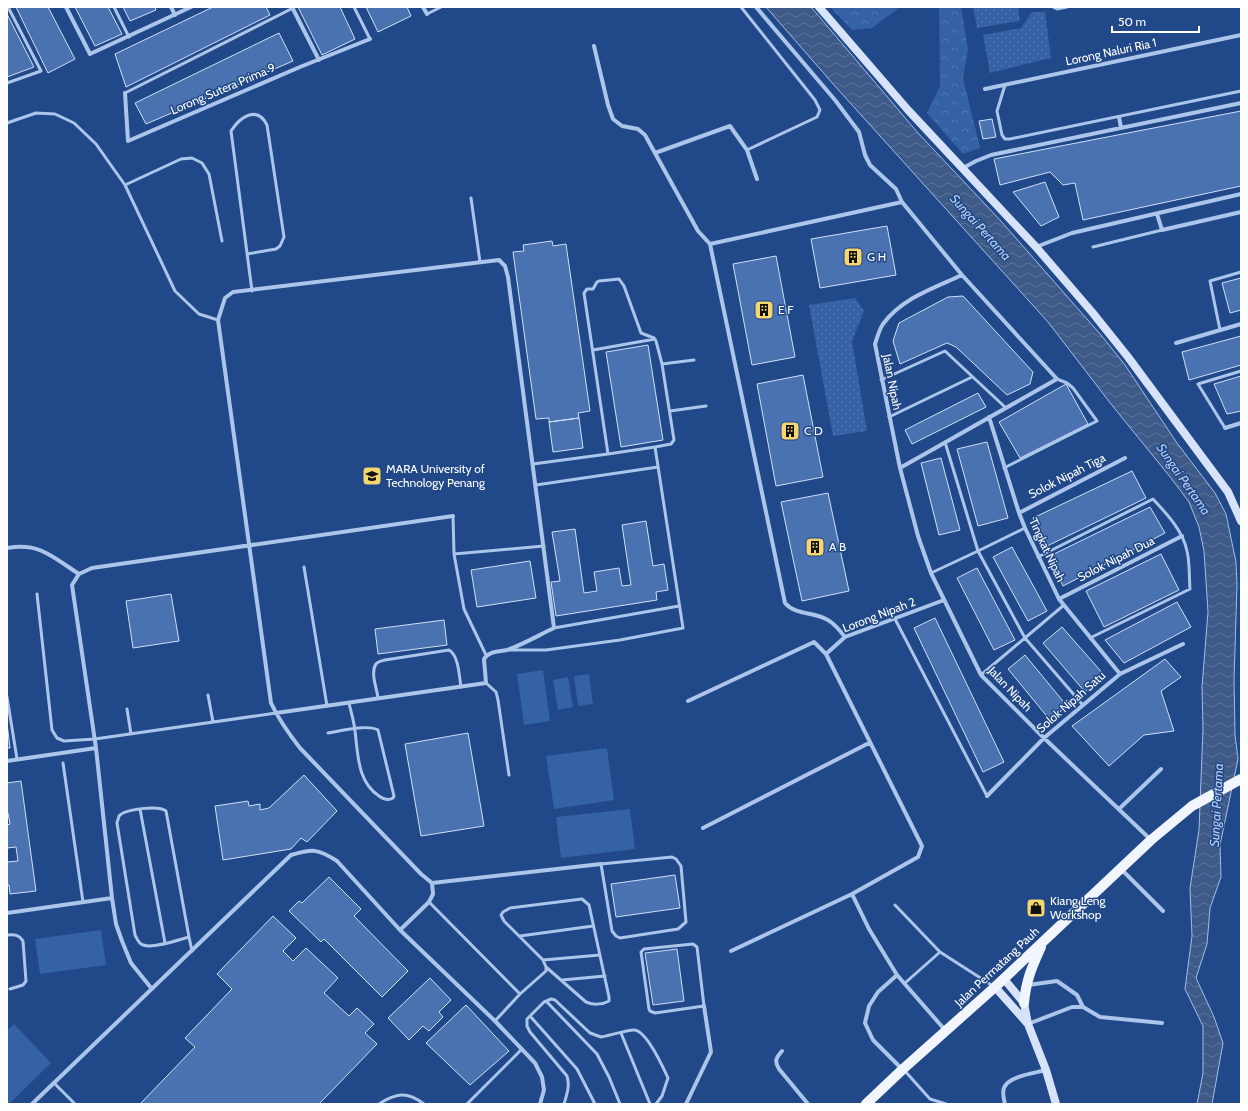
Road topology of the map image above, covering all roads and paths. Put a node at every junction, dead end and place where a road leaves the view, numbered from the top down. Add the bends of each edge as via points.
1 (8, 7) edge
2 (66, 7) edge
3 (114, 7) edge
4 (171, 7) edge
5 (191, 7) edge
6 (292, 7) edge
7 (354, 7) edge
8 (423, 7) edge
9 (441, 7) edge
10 (741, 7) edge
11 (756, 7) edge
12 (819, 7) edge
13 (1053, 7) edge
14 (1067, 7) edge
15 (427, 14) joint
16 (175, 15) junction
17 (1241, 35) edge
18 (129, 37) junction
19 (370, 39) joint
20 (594, 46) dead end
21 (318, 60) junction
22 (7, 83) edge
23 (1005, 85) junction
24 (985, 89) dead end
25 (1241, 91) edge
26 (125, 93) joint
27 (1241, 103) edge
28 (1119, 117) junction
29 (7, 123) edge
30 (1121, 128) junction
31 (747, 150) junction
32 (655, 152) junction
33 (963, 168) junction
34 (756, 179) dead end
35 (125, 185) junction
36 (1241, 194) edge
37 (471, 198) dead end
38 (902, 202) junction
39 (1241, 212) edge
40 (1157, 214) junction
41 (1162, 230) junction
42 (222, 241) dead end
43 (710, 244) junction
44 (1036, 247) junction
45 (1093, 247) dead end
46 (247, 254) junction
47 (480, 262) junction
48 (1241, 272) edge
49 (962, 275) junction
50 (252, 290) junction
51 (218, 320) junction
52 (1241, 324) edge
53 (1220, 330) junction
54 (655, 339) junction
55 (1176, 343) dead end
56 (593, 350) junction
57 (694, 360) dead end
58 (662, 364) junction
59 (1241, 371) edge
60 (972, 377) junction
61 (1057, 379) junction
62 (881, 380) junction
63 (706, 406) dead end
64 (1006, 408) junction
65 (670, 411) junction
66 (889, 417) junction
67 (990, 417) junction
68 (1241, 423) edge
69 (1225, 428) joint
70 (945, 442) junction
71 (655, 448) junction
72 (608, 454) junction
73 (1126, 458) dead end
74 (533, 464) junction
75 (658, 468) junction
76 (900, 468) junction
77 (1004, 468) junction
78 (536, 485) junction
79 (1018, 512) junction
80 (453, 516) joint
81 (1241, 521) edge
82 (1024, 528) junction
83 (1182, 536) junction
84 (250, 546) junction
85 (544, 546) junction
86 (7, 548) edge
87 (978, 552) junction
88 (454, 554) junction
89 (1038, 557) junction
90 (304, 567) dead end
91 (931, 573) junction
92 (79, 574) junction
93 (37, 594) dead end
94 (1059, 599) junction
95 (944, 600) junction
96 (1064, 605) junction
97 (679, 606) junction
98 (895, 618) junction
99 (554, 628) junction
100 (844, 637) junction
101 (1025, 638) junction
102 (1090, 638) junction
103 (1183, 644) dead end
104 (508, 650) junction
105 (826, 654) junction
106 (486, 655) junction
107 (981, 674) junction
108 (1120, 674) junction
109 (486, 683) junction
110 (461, 687) junction
111 (208, 695) dead end
112 (7, 697) edge
113 (378, 698) junction
114 (688, 701) dead end
115 (349, 703) junction
116 (1082, 704) junction
117 (327, 706) junction
118 (127, 709) dead end
119 (276, 713) junction
120 (213, 722) junction
121 (355, 729) junction
122 (328, 733) dead end
123 (131, 734) junction
124 (1044, 738) junction
125 (95, 739) junction
126 (869, 743) junction
127 (96, 748) junction
128 (17, 759) junction
129 (7, 760) edge
130 (63, 763) dead end
131 (1161, 769) dead end
132 (509, 775) dead end
133 (1241, 779) edge
134 (987, 796) joint
135 (140, 809) junction
136 (1119, 809) junction
137 (703, 828) dead end
138 (1151, 840) junction
139 (601, 864) junction
140 (1121, 869) junction
141 (432, 883) junction
142 (852, 894) junction
143 (112, 898) junction
144 (83, 902) junction
145 (430, 902) junction
146 (895, 905) dead end
147 (1163, 911) dead end
148 (7, 913) edge
149 (594, 926) junction
150 (400, 930) junction
151 (7, 936) edge
152 (520, 936) junction
153 (189, 937) junction
154 (1044, 941) junction
155 (165, 943) junction
156 (192, 951) junction
157 (731, 951) dead end
158 (940, 952) junction
159 (600, 955) junction
160 (543, 960) junction
161 (546, 967) junction
162 (897, 975) junction
163 (604, 976) junction
164 (1004, 979) junction
165 (562, 980) junction
166 (905, 983) junction
167 (1025, 985) junction
168 (995, 987) junction
169 (10, 989) dead end
170 (152, 989) junction
171 (520, 994) junction
172 (546, 1001) junction
173 (1024, 1003) junction
174 (704, 1006) junction
175 (1083, 1007) junction
176 (530, 1016) junction
177 (495, 1021) junction
178 (1162, 1023) dead end
179 (1028, 1024) junction
180 (946, 1031) junction
181 (621, 1033) junction
182 (522, 1049) junction
183 (782, 1051) dead end
184 (903, 1069) junction
185 (1046, 1070) junction
186 (54, 1083) junction
187 (32, 1104) edge
188 (76, 1104) edge
189 (379, 1104) edge
190 (424, 1104) edge
191 (467, 1104) edge
192 (540, 1104) edge
193 (564, 1104) edge
194 (595, 1104) edge
195 (620, 1104) edge
196 (650, 1104) edge
197 (656, 1104) edge
198 (686, 1104) edge
199 (808, 1104) edge
200 (866, 1104) edge
201 (946, 1104) edge
202 (1005, 1104) edge
203 (1056, 1104) edge

1 - 22 lane via 41,71
2 - 18 street via 90,54
3 - 18 lane
4 - 16 street
5 - 16 street
6 - 21 street
6 - 26 lane
7 - 19 lane
8 - 15 street
9 - 15 lane
10 - 31 lane via 815,100 820,110 817,117
11 - 38 street via 854,125 859,132 870,165 896,189
12 - 33 street via 908,110
13 - 14 lane
16 - 18 street
17 - 23 street, Lorong Naluri Ria 1
19 - 21 street, Lorong Sutera Prima 9
20 - 32 street via 608,105 614,119 622,126 638,129 645,134
21 - 26 street, Lorong Sutera Prima 9 via 128,141
23 - 24 street, Lorong Naluri Ria 1
23 - 28 lane via 997,111 1002,135 1006,139
25 - 28 lane
27 - 30 street
28 - 30 street
29 - 35 lane via 36,113 55,114 74,123 96,144
30 - 33 street via 991,155
31 - 32 street via 730,126
31 - 34 street
32 - 43 street via 698,231
33 - 44 street
35 - 42 lane via 181,159 192,158 202,163 209,174
35 - 51 lane via 175,291 199,314
36 - 40 street
37 - 47 lane
38 - 43 street
38 - 49 street
39 - 41 street
40 - 41 street
40 - 44 street via 1072,233
41 - 45 lane
43 - 100 street via 785,602 789,608 796,611 825,619 836,626
44 - 81 street via 1128,357 1228,492
46 - 46 lane via 231,131 240,120 250,114 256,114 263,117 266,125 284,237 276,249
46 - 50 lane
47 - 50 street
47 - 74 street via 500,260 508,277
48 - 53 lane via 1210,281
49 - 61 street
49 - 62 street, Jalan Nipah via 895,309 882,325 875,344
50 - 51 street via 233,292 225,298
51 - 84 street
52 - 53 street
53 - 55 street
54 - 56 lane
54 - 56 lane via 641,333 619,279 599,281 595,288 587,289 584,293
54 - 58 lane
56 - 72 lane
57 - 58 lane
58 - 65 lane
59 - 69 lane via 1198,384
60 - 62 lane via 945,351
60 - 64 lane
60 - 66 lane
61 - 64 street
61 - 77 lane via 1073,388 1096,422
62 - 66 street, Jalan Nipah
63 - 65 lane
64 - 67 street
65 - 71 lane via 673,443
66 - 76 street, Jalan Nipah
67 - 70 street
67 - 77 street, Tingkat Nipah
68 - 69 street
70 - 76 street
70 - 87 lane
71 - 72 lane
71 - 75 lane
72 - 74 lane
73 - 79 street, Solok Nipah Tiga
74 - 78 street
75 - 78 lane
75 - 97 lane
76 - 91 street, Jalan Nipah
77 - 79 street, Tingkat Nipah
78 - 85 street
79 - 82 street, Tingkat Nipah
80 - 84 street
80 - 88 lane
82 - 87 lane
82 - 89 street, Tingkat Nipah
83 - 89 lane via 1171,518 1153,499
83 - 94 street, Solok Nipah Dua
83 - 102 lane via 1187,551 1190,589
84 - 92 street via 92,568
84 - 119 street via 271,703
85 - 88 lane
85 - 99 street
86 - 92 street via 27,547 41,551
87 - 91 lane
87 - 101 lane
88 - 106 lane via 464,609
89 - 94 street, Tingkat Nipah
90 - 117 lane
91 - 95 street, Jalan Nipah
92 - 125 street via 72,585
93 - 125 lane via 52,730 57,738 64,741
94 - 96 street, Tingkat Nipah
95 - 98 street, Lorong Nipah 2
95 - 107 street, Jalan Nipah
96 - 101 lane
96 - 102 street, Tingkat Nipah
97 - 99 lane
97 - 104 lane via 683,628 546,650
98 - 100 street, Lorong Nipah 2
98 - 134 lane
99 - 104 street
100 - 105 street, Lorong Nipah 2
101 - 107 lane
101 - 116 lane
102 - 108 street, Tingkat Nipah
103 - 108 street, Solok Nipah Satu
104 - 106 street
105 - 114 street via 814,642
105 - 126 street
106 - 109 street
107 - 124 street, Jalan Nipah
108 - 116 street, Solok Nipah Satu
109 - 110 street
109 - 132 lane via 496,692
110 - 113 street
110 - 113 lane via 456,659 449,650 385,660 376,664 374,672
111 - 120 lane
112 - 128 lane
113 - 115 street
115 - 117 street
115 - 121 lane
116 - 124 street, Solok Nipah Satu
117 - 119 street
118 - 123 lane
119 - 120 lane
119 - 141 street via 300,748
120 - 123 lane
121 - 121 lane via 359,766 370,790 386,800 391,799 394,796 378,730
121 - 122 lane
123 - 125 lane
124 - 134 street, Solok Nipah Satu
124 - 136 street, Jalan Nipah
125 - 127 street
126 - 137 street
126 - 142 street via 922,846 918,857
127 - 128 street
127 - 143 street
128 - 129 street
130 - 144 lane
131 - 136 street
133 - 138 main road, Jalan Permatang Pauh via 1192,806
135 - 153 lane via 158,807 166,811
135 - 155 lane
135 - 155 lane via 119,816 117,823 135,935 143,946
136 - 138 street, Jalan Nipah
138 - 140 main road, Jalan Permatang Pauh
139 - 139 lane via 672,857 676,859 680,866 685,924 678,929 620,938 616,936 612,930
139 - 141 street
140 - 147 street
140 - 154 main road, Jalan Permatang Pauh
141 - 145 street via 434,894
142 - 157 street
142 - 162 street via 868,929
143 - 144 street
143 - 170 street via 116,924 131,963
144 - 148 street
145 - 150 street
145 - 171 lane
146 - 158 lane
149 - 152 lane
149 - 152 lane via 589,905 582,900 510,908 501,915
149 - 159 lane
150 - 156 street via 337,861 324,852 309,850 291,856
150 - 177 street
151 - 169 lane via 14,934 24,941 26,981 24,985
152 - 160 lane
153 - 155 lane
153 - 156 lane
154 - 164 main road, Jalan Permatang Pauh
154 - 167 main road
156 - 170 street
158 - 166 lane
158 - 168 lane
159 - 160 lane
159 - 163 lane
160 - 161 lane
161 - 165 lane
161 - 171 lane via 546,971
162 - 166 street
162 - 184 street via 878,992 869,1006 865,1023 873,1040
163 - 165 lane
163 - 165 lane via 609,997 605,1004 586,1002
164 - 168 main road, Jalan Permatang Pauh
164 - 173 street
166 - 180 street
167 - 173 main road
167 - 175 street via 1057,981 1077,994
168 - 179 street
168 - 180 main road, Jalan Permatang Pauh
170 - 186 street
171 - 177 lane
172 - 176 lane
172 - 181 lane via 555,1000 590,1033 601,1038
172 - 195 lane via 597,1054
173 - 179 street
174 - 174 lane via 695,945 642,950 650,1011 655,1013
174 - 198 street via 711,1052
175 - 178 street via 1100,1017
175 - 179 street via 1072,1007
176 - 193 lane via 527,1019 530,1032 567,1076 569,1082
176 - 194 lane via 577,1069
177 - 182 street
179 - 185 street
180 - 184 main road, Jalan Permatang Pauh
181 - 196 lane
181 - 197 lane via 634,1029 640,1032 662,1063 668,1078 662,1096
182 - 191 lane
182 - 192 street via 535,1063 542,1077 544,1090
183 - 199 street via 776,1058 776,1064
184 - 200 main road, Jalan Permatang Pauh
184 - 201 lane via 930,1099
185 - 202 street via 1020,1076 1008,1082 1003,1089
185 - 203 street
186 - 187 street
186 - 188 lane
189 - 190 lane via 392,1096 403,1095

